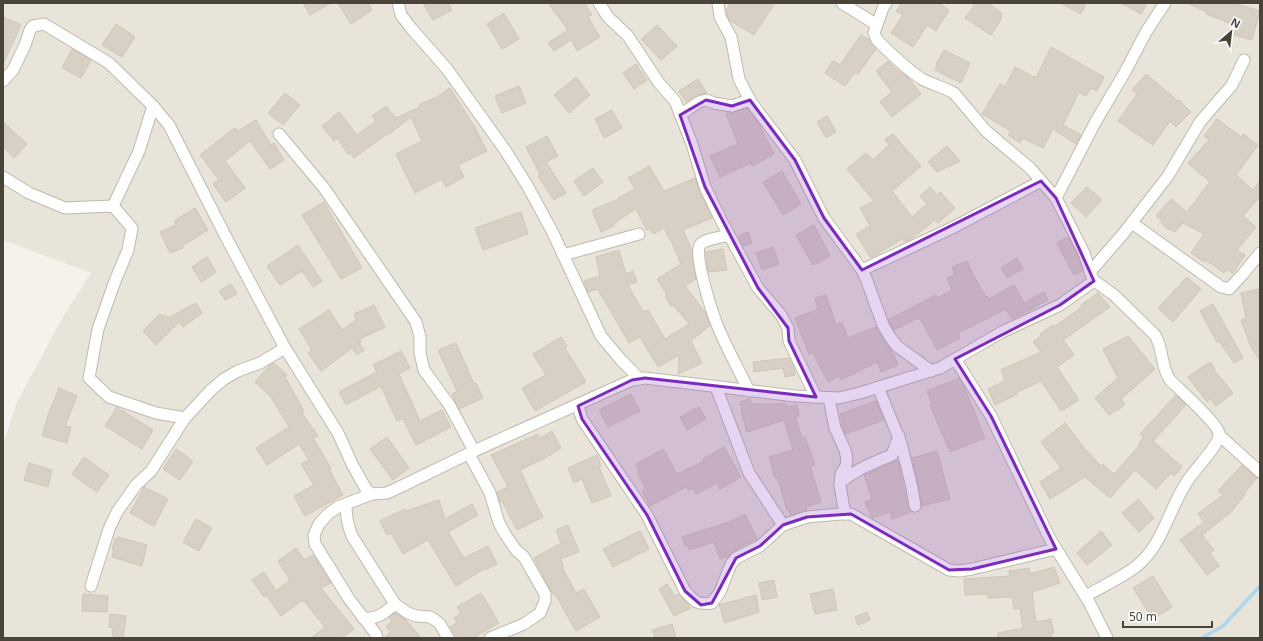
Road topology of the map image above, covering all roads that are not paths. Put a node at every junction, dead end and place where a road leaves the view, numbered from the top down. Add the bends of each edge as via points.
1 (398, 3) edge
2 (599, 3) edge
3 (718, 3) edge
4 (842, 3) edge
5 (886, 3) edge
6 (1165, 3) edge
7 (877, 25) junction
8 (1244, 60) dead end
9 (3, 81) edge
10 (750, 100) junction
11 (153, 106) junction
12 (680, 115) junction
13 (279, 134) dead end
14 (3, 177) edge
15 (1040, 181) junction
16 (1056, 198) junction
17 (113, 206) junction
18 (1132, 223) junction
19 (639, 234) dead end
20 (728, 235) junction
21 (1260, 253) edge
22 (563, 255) junction
23 (862, 270) junction
24 (1092, 277) junction
25 (285, 348) junction
26 (955, 359) junction
27 (930, 371) junction
28 (640, 379) junction
29 (716, 387) junction
30 (878, 387) junction
31 (749, 391) junction
32 (816, 397) junction
33 (829, 398) junction
34 (578, 406) junction
35 (185, 418) junction
36 (1220, 435) junction
37 (898, 436) junction
38 (472, 453) junction
39 (1260, 472) edge
40 (840, 483) junction
41 (372, 494) junction
42 (346, 505) junction
43 (914, 506) dead end
44 (845, 514) junction
45 (783, 525) junction
46 (1056, 549) junction
47 (91, 586) dead end
48 (1086, 596) junction
49 (395, 604) junction
50 (363, 618) junction
51 (377, 638) edge
52 (448, 638) edge
53 (490, 638) edge
54 (1107, 638) edge

1 - 22 street via 401,15 447,69 505,150 527,185
2 - 12 street via 608,17 628,36 674,101
3 - 10 street via 718,12 731,37 740,79
4 - 7 street
5 - 7 street
6 - 16 street via 1096,121
7 - 15 street via 874,33 877,40 920,78 954,93 986,131 1030,168
8 - 18 street via 1232,85 1200,122 1168,176
9 - 11 street via 13,70 30,30 33,26 44,24 109,63
10 - 12 street via 732,106 706,100
10 - 23 street via 794,160 824,218
11 - 17 street via 139,151
11 - 25 street via 169,125
12 - 20 street via 706,187
13 - 38 street via 324,188 416,322 424,370 450,406
14 - 17 street via 29,193 65,208
15 - 16 street
15 - 23 street via 954,227
16 - 24 street via 1084,253
17 - 35 street via 132,228 128,250 98,329 89,378 109,397 156,413
18 - 21 street via 1221,287 1228,289
18 - 24 street
19 - 22 street
20 - 31 street via 700,244 698,256 718,327
20 - 32 street via 758,288 785,321 789,341
22 - 28 street via 601,336
23 - 27 street via 890,337 897,346
24 - 26 street via 1060,305 1002,332
24 - 36 street via 1155,335 1160,343 1165,373 1206,416
25 - 35 street via 260,363 224,379
25 - 41 street via 338,433 366,489
26 - 27 street
26 - 46 street via 991,416
27 - 30 street
28 - 29 street
28 - 34 street via 632,380
29 - 31 street
29 - 45 street via 749,473
30 - 33 street via 839,398
30 - 37 street
31 - 32 street
32 - 33 street
33 - 40 street via 835,428 847,458
34 - 38 street
34 - 45 street via 593,436 647,515 676,575 694,601 701,605 712,603 736,558 760,546
35 - 47 street via 151,471 136,485 117,512
36 - 39 street
36 - 48 street via 1181,490 1150,553 1138,565
37 - 40 street via 892,455 860,468
37 - 43 street via 912,488
38 - 41 street via 387,493
38 - 53 street via 505,534 524,557 545,594 546,601 540,613 524,624
40 - 44 street
41 - 42 street
42 - 49 street via 346,516 352,536
42 - 50 street via 328,514 319,524 314,535 315,544
44 - 45 street via 807,517
44 - 46 street via 851,514 949,570 972,569
46 - 48 street
48 - 54 street
49 - 50 street via 378,616
49 - 52 street via 408,613 435,620
50 - 51 street

